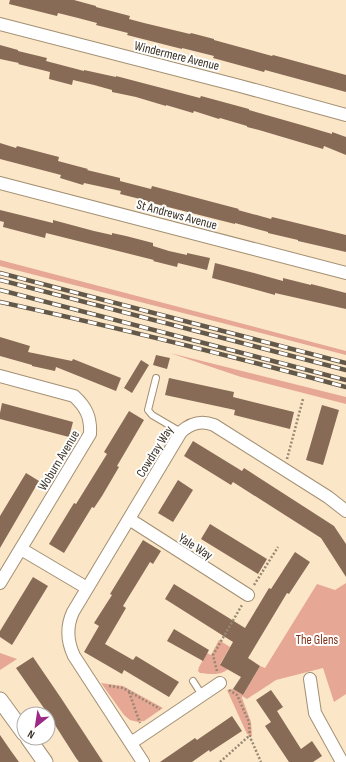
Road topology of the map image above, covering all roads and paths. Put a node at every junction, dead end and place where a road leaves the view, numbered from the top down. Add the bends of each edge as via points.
1 (0, 24) edge
2 (346, 115) edge
3 (0, 183) edge
4 (346, 273) edge
5 (0, 376) edge
6 (156, 378) dead end
7 (303, 399) dead end
8 (181, 432) junction
9 (284, 469) junction
10 (346, 511) edge
11 (129, 520) junction
12 (278, 547) dead end
13 (21, 549) junction
14 (0, 583) edge
15 (87, 588) junction
16 (248, 595) junction
17 (310, 679) dead end
18 (193, 681) dead end
19 (220, 683) junction
20 (92, 684) junction
21 (129, 692) junction
22 (202, 695) junction
23 (0, 700) edge
24 (171, 716) junction
25 (16, 722) edge
26 (144, 734) junction
27 (250, 736) junction
28 (131, 743) junction
29 (34, 746) edge
30 (45, 762) edge
31 (143, 762) edge
32 (220, 762) edge
33 (261, 762) edge
34 (342, 762) edge

1 - 2 street, Windermere Avenue
3 - 4 street, St Andrews Avenue
5 - 13 street, Woburn Avenue via 74,396 89,417 90,434
6 - 8 lane via 148,410
7 - 9 path
8 - 9 street, Cowdray Way via 192,424 209,423
8 - 11 street, Cowdray Way
9 - 10 street, Cowdray Way
11 - 15 street, Cowdray Way
11 - 16 street, Yale Way
12 - 16 path
13 - 14 street, Woburn Avenue
13 - 15 street
15 - 20 street, Cowdray Way via 70,619 68,642
16 - 19 path via 213,655
17 - 34 street via 315,713
18 - 22 lane
19 - 22 street
19 - 27 path via 237,695 249,722
20 - 21 path via 123,688
20 - 28 street, Cowdray Way
21 - 24 path
21 - 26 path
22 - 24 street
23 - 25 street
24 - 26 street
26 - 28 street
27 - 32 path
27 - 33 path
28 - 31 street, Cowdray Way
29 - 30 street

